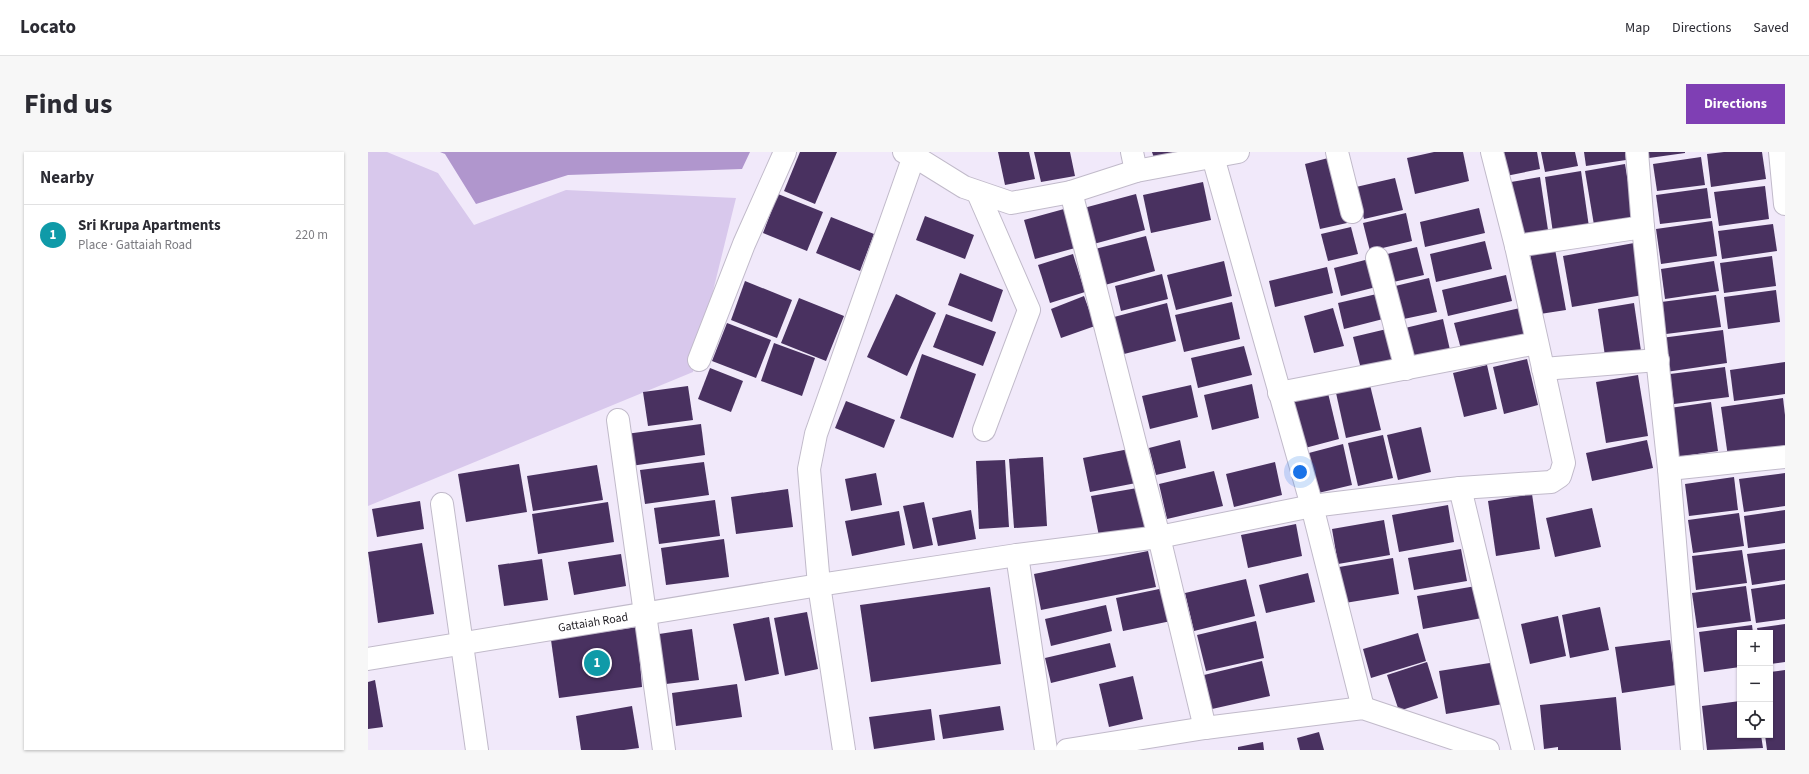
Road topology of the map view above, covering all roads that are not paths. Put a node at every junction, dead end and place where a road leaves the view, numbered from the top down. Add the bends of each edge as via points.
1 (786, 152) edge
2 (1238, 152) edge
3 (1337, 152) edge
4 (1492, 152) edge
5 (1637, 152) edge
6 (1780, 152) edge
7 (909, 154) edge
8 (1213, 157) junction
9 (1134, 162) edge
10 (1071, 192) junction
11 (978, 193) junction
12 (1785, 204) edge
13 (1352, 212) dead end
14 (1643, 226) junction
15 (1516, 246) junction
16 (1377, 258) dead end
17 (1537, 343) junction
18 (699, 360) dead end
19 (1658, 360) junction
20 (1406, 369) junction
21 (1543, 369) junction
22 (1280, 393) junction
23 (618, 420) dead end
24 (984, 430) dead end
25 (1785, 457) edge
26 (1669, 469) junction
27 (1460, 488) junction
28 (442, 504) dead end
29 (1312, 506) junction
30 (1160, 537) junction
31 (1017, 555) junction
32 (819, 585) junction
33 (645, 614) junction
34 (462, 644) junction
35 (368, 659) edge
36 (1362, 708) junction
37 (1206, 728) junction
38 (477, 750) edge
39 (664, 750) edge
40 (844, 750) edge
41 (1046, 750) edge
42 (1067, 750) edge
43 (1488, 750) edge
44 (1523, 750) edge
45 (1692, 750) edge

1 - 18 street via 744,244
2 - 8 street
3 - 13 street
4 - 15 street, Gattaiah Road
5 - 14 street
6 - 12 street
7 - 11 street
7 - 32 street via 816,434 809,469
8 - 9 street
8 - 22 street
9 - 10 street
10 - 11 street via 1011,203
10 - 30 street
11 - 24 street via 1029,310
14 - 15 street
14 - 19 street
15 - 17 street, Gattaiah Road
16 - 20 street
17 - 20 street
17 - 21 street, Gattaiah Road
19 - 21 street
19 - 26 street
20 - 22 street
21 - 27 street, Gattaiah Road via 1564,463 1560,476 1551,482
22 - 29 street
23 - 33 street
25 - 26 street
26 - 45 street
27 - 29 street, Gattaiah Road
27 - 44 street
28 - 34 street
29 - 30 street, Gattaiah Road
29 - 36 street
30 - 31 street, Gattaiah Road
30 - 37 street
31 - 32 street, Gattaiah Road
31 - 41 street
32 - 33 street, Gattaiah Road
32 - 40 street
33 - 34 street, Gattaiah Road
33 - 39 street
34 - 35 street, Gattaiah Road
34 - 38 street
36 - 37 street
36 - 43 street
37 - 42 street

